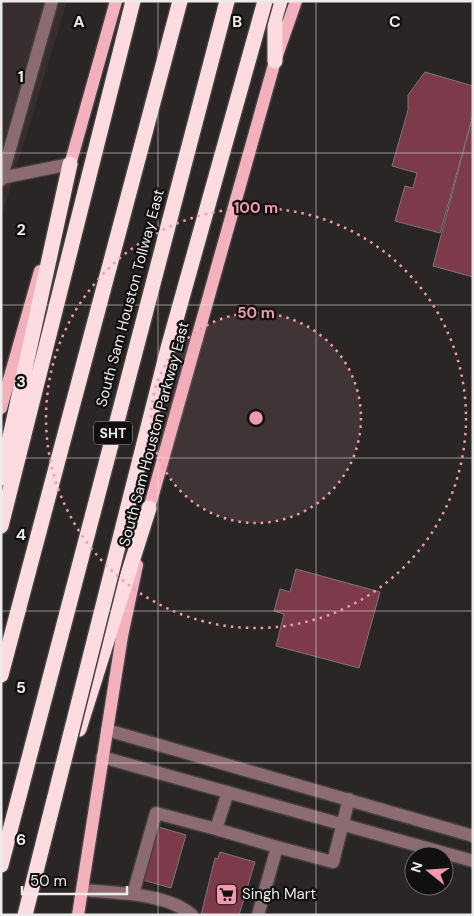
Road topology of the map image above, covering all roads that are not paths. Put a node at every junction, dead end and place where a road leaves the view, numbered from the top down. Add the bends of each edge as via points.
1 (52, 1) edge
2 (116, 1) edge
3 (133, 1) edge
4 (180, 1) edge
5 (227, 1) edge
6 (265, 1) edge
7 (280, 1) edge
8 (296, 1) edge
9 (275, 61) junction
10 (70, 164) junction
11 (2, 178) edge
12 (1, 408) edge
13 (1, 478) edge
14 (149, 508) junction
15 (1, 526) edge
16 (1, 675) edge
17 (108, 730) junction
18 (102, 757) junction
19 (228, 792) junction
20 (349, 799) junction
21 (342, 825) junction
22 (216, 829) junction
23 (473, 836) edge
24 (277, 847) junction
25 (473, 861) edge
26 (1, 866) edge
27 (82, 890) junction
28 (133, 894) junction
29 (24, 915) edge
30 (78, 915) edge
31 (192, 915) edge
32 (258, 915) edge

1 - 11 lane
2 - 10 main road
3 - 15 highway
4 - 16 highway, South Sam Houston Tollway East
5 - 26 highway, South Sam Houston Tollway East / SHT
6 - 29 highway, bridge via 168,348
7 - 9 highway via 275,18
8 - 9 main road, South Sam Houston Parkway East
9 - 14 main road, South Sam Houston Parkway East
10 - 11 lane
10 - 12 main road
10 - 13 highway
14 - 17 main road, South Sam Houston Parkway East via 122,636
14 - 29 highway
17 - 18 main road, South Sam Houston Parkway East
17 - 20 lane
18 - 19 lane
18 - 27 main road, South Sam Houston Parkway East
19 - 21 lane
19 - 22 lane
20 - 21 lane
20 - 23 lane
21 - 24 lane via 333,862
21 - 25 lane
22 - 24 lane
22 - 28 lane via 156,813
24 - 32 lane
27 - 28 lane
27 - 30 main road, South Sam Houston Parkway East
28 - 31 lane via 183,906

